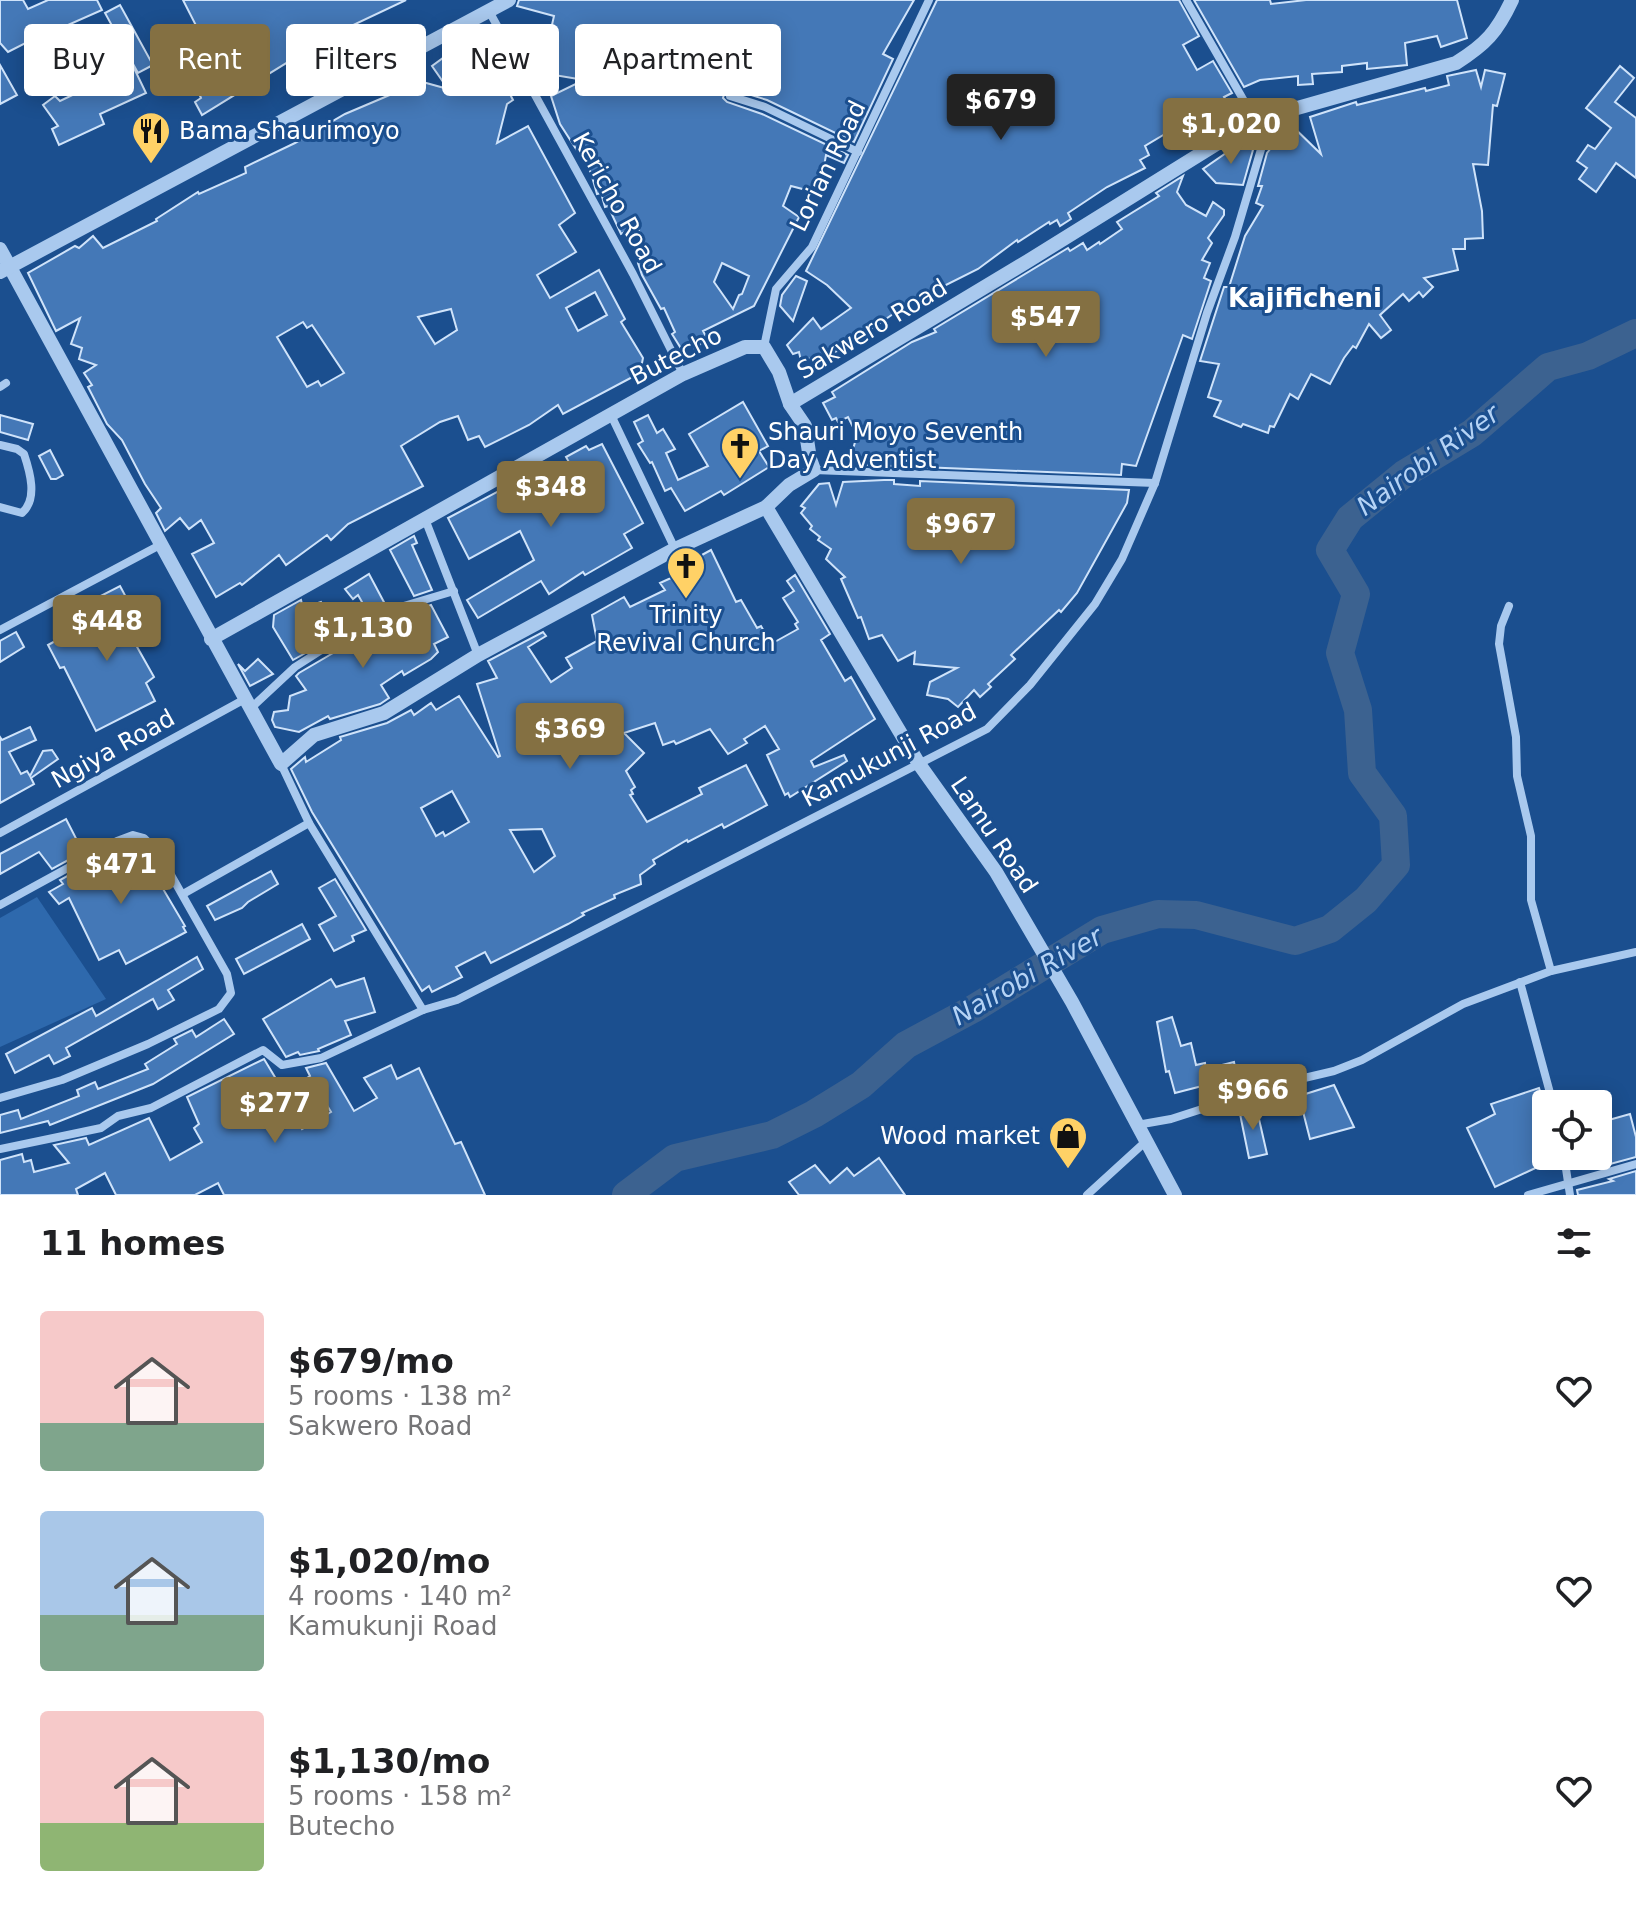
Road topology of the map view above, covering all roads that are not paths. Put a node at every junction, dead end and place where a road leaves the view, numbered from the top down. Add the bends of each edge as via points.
1 (509, 0) edge
2 (929, 0) edge
3 (1186, 0) edge
4 (1512, 0) edge
5 (489, 11) junction
6 (730, 96) dead end
7 (1255, 120) junction
8 (858, 152) junction
9 (0, 249) edge
10 (5, 270) edge
11 (764, 347) junction
12 (683, 374) junction
13 (790, 404) junction
14 (611, 415) junction
15 (0, 445) edge
16 (814, 470) junction
17 (1155, 483) junction
18 (0, 507) edge
19 (766, 507) junction
20 (425, 519) junction
21 (160, 545) junction
22 (675, 549) junction
23 (454, 591) junction
24 (1509, 606) dead end
25 (0, 630) edge
26 (211, 639) junction
27 (478, 655) junction
28 (248, 704) junction
29 (281, 764) junction
30 (919, 764) junction
31 (309, 823) junction
32 (0, 833) edge
33 (183, 894) junction
34 (0, 905) edge
35 (1636, 952) edge
36 (1551, 971) junction
37 (1520, 982) junction
38 (423, 1010) junction
39 (1549, 1090) edge
40 (0, 1098) edge
41 (1135, 1126) junction
42 (1144, 1143) junction
43 (0, 1149) edge
44 (1636, 1164) edge
45 (1566, 1170) edge
46 (1567, 1182) junction
47 (1087, 1195) edge
48 (1175, 1195) edge
49 (1528, 1195) edge
50 (1570, 1195) edge

1 - 5 street
2 - 8 street, Lorian Road
3 - 7 street, Kamukunji Road
4 - 7 street, Sakwero Road via 1483,46 1456,63
5 - 10 street
5 - 12 street, Kericho Road
6 - 8 street
7 - 13 street, Sakwero Road
7 - 17 street, Kamukunji Road via 1262,146
8 - 11 street, Lorian Road via 812,247 776,289
9 - 10 street
10 - 21 street
11 - 12 street, Butecho via 745,347
11 - 13 street
12 - 14 street, Butecho
13 - 16 street via 805,426
14 - 20 street, Butecho
14 - 22 street
15 - 18 street via 24,454 32,497 22,513
16 - 17 street
16 - 19 street
17 - 30 street, Kamukunji Road via 1122,559 1095,604 1030,685 987,729
19 - 22 street
19 - 30 street, Lamu Road
20 - 23 street
20 - 26 street, Butecho
21 - 25 street
21 - 26 street
22 - 27 street
23 - 27 street
23 - 28 street, Ngiya Road via 397,608 295,667
24 - 36 street via 1499,644 1531,836 1531,900
26 - 28 street
27 - 29 street via 384,713 314,735
28 - 29 street
28 - 32 street, Ngiya Road
29 - 31 street
30 - 38 street, Kamukunji Road via 442,1007
30 - 41 street, Lamu Road via 996,872 1072,1002
31 - 33 street
31 - 38 street
33 - 34 street via 158,852 133,835
33 - 40 street via 227,974 231,993 219,1009 62,1080
35 - 36 street
36 - 37 street
37 - 39 street
37 - 41 street via 1463,1004 1334,1071
38 - 43 street, Kamukunji Road via 321,1058 282,1065 263,1050 101,1128
41 - 42 street, Lamu Road
42 - 47 street
42 - 48 street, Lamu Road
44 - 46 street
45 - 46 street
46 - 49 street
46 - 50 street

